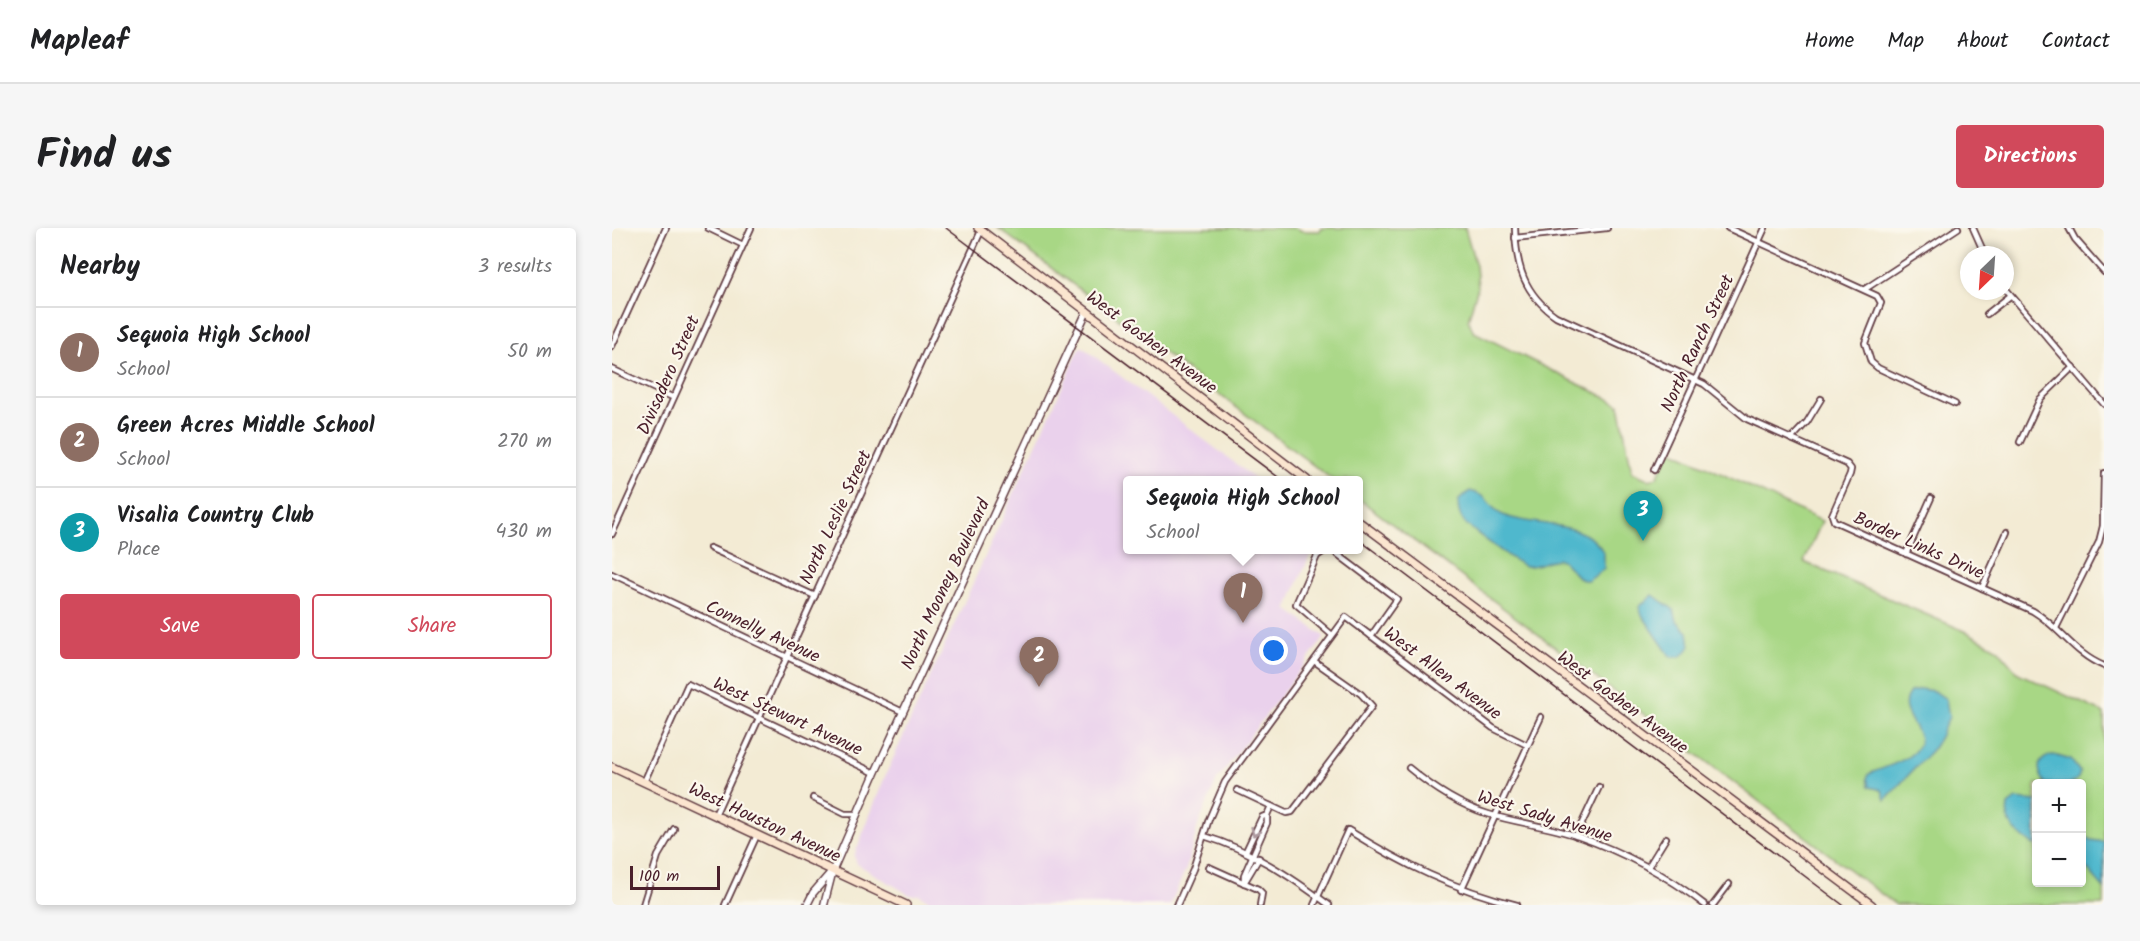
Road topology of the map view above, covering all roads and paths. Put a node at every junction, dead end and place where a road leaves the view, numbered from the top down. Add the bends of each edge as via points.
1 (666, 228) edge
2 (708, 228) edge
3 (751, 228) edge
4 (1515, 228) edge
5 (1607, 228) edge
6 (1728, 228) edge
7 (1765, 228) edge
8 (1958, 228) edge
9 (1973, 228) edge
10 (2069, 228) edge
11 (979, 229) edge
12 (1515, 238) junction
13 (1759, 241) junction
14 (743, 245) junction
15 (1981, 246) edge
16 (2104, 272) edge
17 (1864, 289) junction
18 (2005, 300) edge
19 (2014, 300) edge
20 (1087, 311) junction
21 (1987, 314) dead end
22 (612, 346) edge
23 (2073, 367) junction
24 (612, 369) edge
25 (1695, 380) junction
26 (672, 397) junction
27 (1821, 399) dead end
28 (1955, 404) dead end
29 (2104, 404) edge
30 (1791, 439) junction
31 (2020, 442) dead end
32 (1654, 470) dead end
33 (2104, 473) edge
34 (1302, 476) edge
35 (1931, 498) dead end
36 (1363, 524) edge
37 (2007, 532) dead end
38 (612, 534) edge
39 (710, 548) dead end
40 (1320, 554) edge
41 (1338, 554) edge
42 (1906, 554) junction
43 (612, 574) edge
44 (1982, 588) junction
45 (814, 596) junction
46 (2056, 628) junction
47 (1332, 635) junction
48 (1371, 636) junction
49 (787, 657) junction
50 (1314, 661) junction
51 (2104, 666) edge
52 (903, 712) junction
53 (760, 717) junction
54 (1540, 717) dead end
55 (1527, 745) junction
56 (612, 767) edge
57 (1409, 768) dead end
58 (875, 773) junction
59 (644, 783) junction
60 (1599, 787) dead end
61 (1237, 790) dead end
62 (813, 798) dead end
63 (1271, 806) junction
64 (857, 814) junction
65 (1267, 815) junction
66 (715, 816) junction
67 (1496, 816) junction
68 (674, 829) dead end
69 (757, 836) junction
70 (1204, 836) junction
71 (1576, 836) junction
72 (1666, 838) dead end
73 (1246, 851) junction
74 (1253, 855) junction
75 (1259, 858) junction
76 (1209, 867) dead end
77 (1648, 867) junction
78 (833, 870) junction
79 (1246, 870) junction
80 (1252, 873) junction
81 (1244, 883) junction
82 (1729, 884) dead end
83 (1461, 890) junction
84 (1318, 897) junction
85 (643, 905) edge
86 (725, 905) edge
87 (807, 905) edge
88 (824, 905) edge
89 (906, 905) edge
90 (1177, 905) edge
91 (1260, 905) edge
92 (1314, 905) edge
93 (1329, 905) edge
94 (1518, 905) edge
95 (1705, 905) edge
96 (1713, 905) edge
97 (1872, 905) edge

1 - 22 street
2 - 14 street
3 - 14 street, Divisadero Street
4 - 12 street, Border Links Drive
5 - 12 street
6 - 13 street
7 - 13 street, North Ranch Street
8 - 17 street
9 - 15 street
10 - 16 street
11 - 20 main road, West Goshen Avenue
11 - 45 street, North Leslie Street
12 - 25 street, Border Links Drive via 1523,282 1544,307
13 - 17 street
13 - 25 street, North Ranch Street
14 - 26 street, Divisadero Street
17 - 28 street via 1881,303 1865,343 1871,362
18 - 21 street
19 - 23 street
20 - 34 main road, West Goshen Avenue
20 - 52 street, North Mooney Boulevard
23 - 29 street
23 - 31 street via 2040,399
24 - 26 street
25 - 30 street, Border Links Drive via 1747,419
25 - 32 street, North Ranch Street
26 - 38 street, Divisadero Street
27 - 30 street
30 - 42 street, Border Links Drive via 1851,469 1832,515 1834,521
33 - 46 street via 2098,542
35 - 42 street
36 - 97 main road, West Goshen Avenue
37 - 44 street
39 - 45 street
40 - 47 street via 1296,604
41 - 48 street via 1397,599
42 - 44 street, Border Links Drive
43 - 49 street, Connelly Avenue
44 - 46 street, Border Links Drive via 2033,611
45 - 49 street, North Leslie Street
46 - 51 street, Border Links Drive via 2073,648
47 - 48 street, West Allen Avenue via 1346,617
47 - 50 street
48 - 55 street, West Allen Avenue via 1493,728
49 - 52 street, Connelly Avenue
49 - 53 street, North Leslie Street
50 - 63 street via 1372,706 1292,812
50 - 70 street via 1234,767 1217,798
52 - 58 street, North Mooney Boulevard
53 - 58 street, West Stewart Avenue
53 - 59 street, West Stewart Avenue via 688,684
53 - 66 street, North Leslie Street
54 - 55 street
55 - 67 street
56 - 59 main road, West Houston Avenue
57 - 67 street, West Sady Avenue via 1445,794
58 - 64 street, North Mooney Boulevard
59 - 66 main road, West Houston Avenue
60 - 71 street
61 - 63 street
62 - 64 street via 845,814
63 - 65 street
64 - 78 street, North Mooney Boulevard
65 -> 73 street via 1262,817
65 - 74 street
66 - 69 main road, West Houston Avenue
67 - 71 street, West Sady Avenue
67 - 83 street
68 - 85 street via 658,856
69 - 78 main road, West Houston Avenue
69 - 86 street
70 - 73 street
70 - 90 street
71 - 77 street, West Sady Avenue
72 - 77 street
73 - 74 street
74 - 75 street
74 - 79 street
75 - 80 street
75 - 84 street
76 - 81 street
77 - 95 street, West Sady Avenue
78 - 87 street, North Mooney Boulevard
78 - 88 street, North Mooney Boulevard
78 - 89 main road, West Houston Avenue
79 - 80 street
79 - 81 street
80 - 81 street
81 - 91 street via 1262,893
82 - 96 street
83 - 84 street via 1398,861 1348,830
83 - 94 street
84 - 92 street
84 - 93 street

